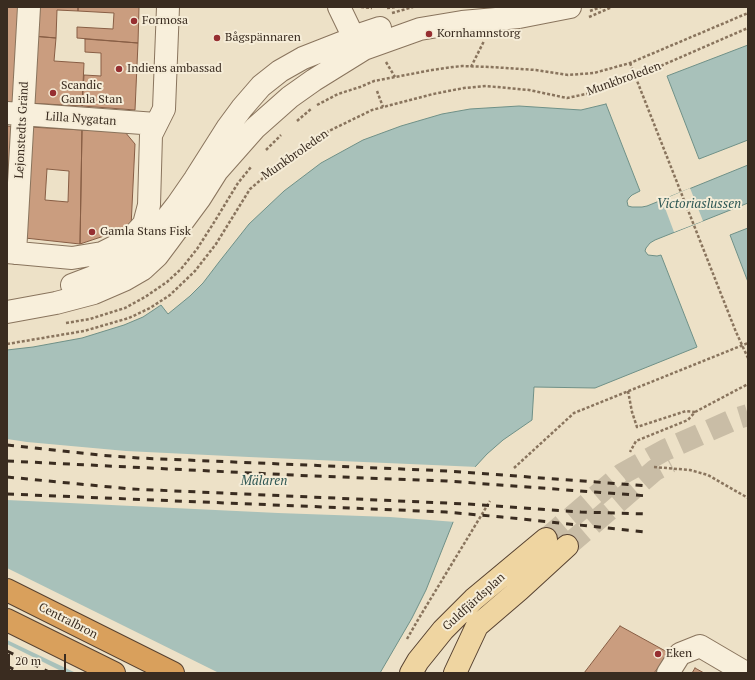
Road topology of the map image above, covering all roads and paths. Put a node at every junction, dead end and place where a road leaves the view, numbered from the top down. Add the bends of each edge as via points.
1 (29, 7) edge
2 (168, 7) edge
3 (339, 7) edge
4 (469, 7) edge
5 (570, 7) edge
6 (612, 7) edge
7 (605, 10) dead end
8 (748, 13) edge
9 (748, 28) edge
10 (354, 38) junction
11 (488, 38) dead end
12 (385, 58) dead end
13 (630, 63) junction
14 (472, 67) junction
15 (395, 77) junction
16 (636, 77) junction
17 (377, 91) dead end
18 (383, 107) junction
19 (15, 114) edge
20 (296, 122) dead end
21 (156, 124) junction
22 (285, 131) dead end
23 (262, 153) dead end
24 (252, 165) dead end
25 (11, 253) edge
26 (7, 300) edge
27 (7, 312) edge
28 (60, 325) dead end
29 (748, 343) edge
30 (7, 344) edge
31 (741, 346) junction
32 (748, 358) edge
33 (748, 384) edge
34 (628, 391) junction
35 (695, 412) junction
36 (630, 452) dead end
37 (654, 467) dead end
38 (514, 468) dead end
39 (748, 498) edge
40 (490, 501) dead end
41 (546, 539) tunnel mouth
42 (567, 546) tunnel mouth
43 (7, 590) edge
44 (7, 620) edge
45 (404, 646) dead end
46 (114, 673) edge
47 (173, 673) edge
48 (411, 673) edge
49 (455, 673) edge
50 (668, 673) edge
51 (746, 673) edge

1 - 19 street, Lejonstedts Gränd
2 - 21 street via 164,109
3 - 10 street
4 - 10 street via 422,14
5 - 27 street via 519,17 420,29 364,49 290,96 255,128 217,171 157,256 143,269 94,293
6 - 7 path
8 - 13 path
9 - 16 path, Munkbroleden
10 - 26 street via 303,58 280,71 262,86 228,127 177,205 138,249 93,277 58,290
11 - 14 path via 484,41
12 - 15 path
13 - 14 path via 594,74 568,75 536,70
13 - 16 path
14 - 15 path via 462,66
15 - 20 path via 374,81 338,94 316,105
16 - 18 path, Munkbroleden via 600,91 566,98 529,90 486,86 433,94
16 - 31 path
17 - 18 path
18 - 30 path, Munkbroleden via 329,131 300,149 250,189 216,244 195,271 170,295 150,308 129,318 84,331
19 - 21 street, Lilla Nygatan
19 - 25 street, Lejonstedts Gränd
21 - 25 street via 151,134 149,205 144,224 134,235 102,253 72,258
22 - 23 path, Munkbroleden
24 - 28 path, Munkbroleden via 196,249 167,282 125,308
29 - 31 path
31 - 32 path
31 - 34 path
33 - 35 path
34 - 35 path via 637,427 686,411
34 - 38 path via 574,413
35 - 36 path via 688,420 636,441
37 - 39 path via 690,470 708,475
40 - 45 path
41 - 48 main road, Guldfjärdsplan via 474,599 442,630
42 - 49 main road, Guldfjärdsplan via 477,626
43 - 47 highway, Centralbron
44 - 46 highway
50 - 51 street via 680,654 700,646

